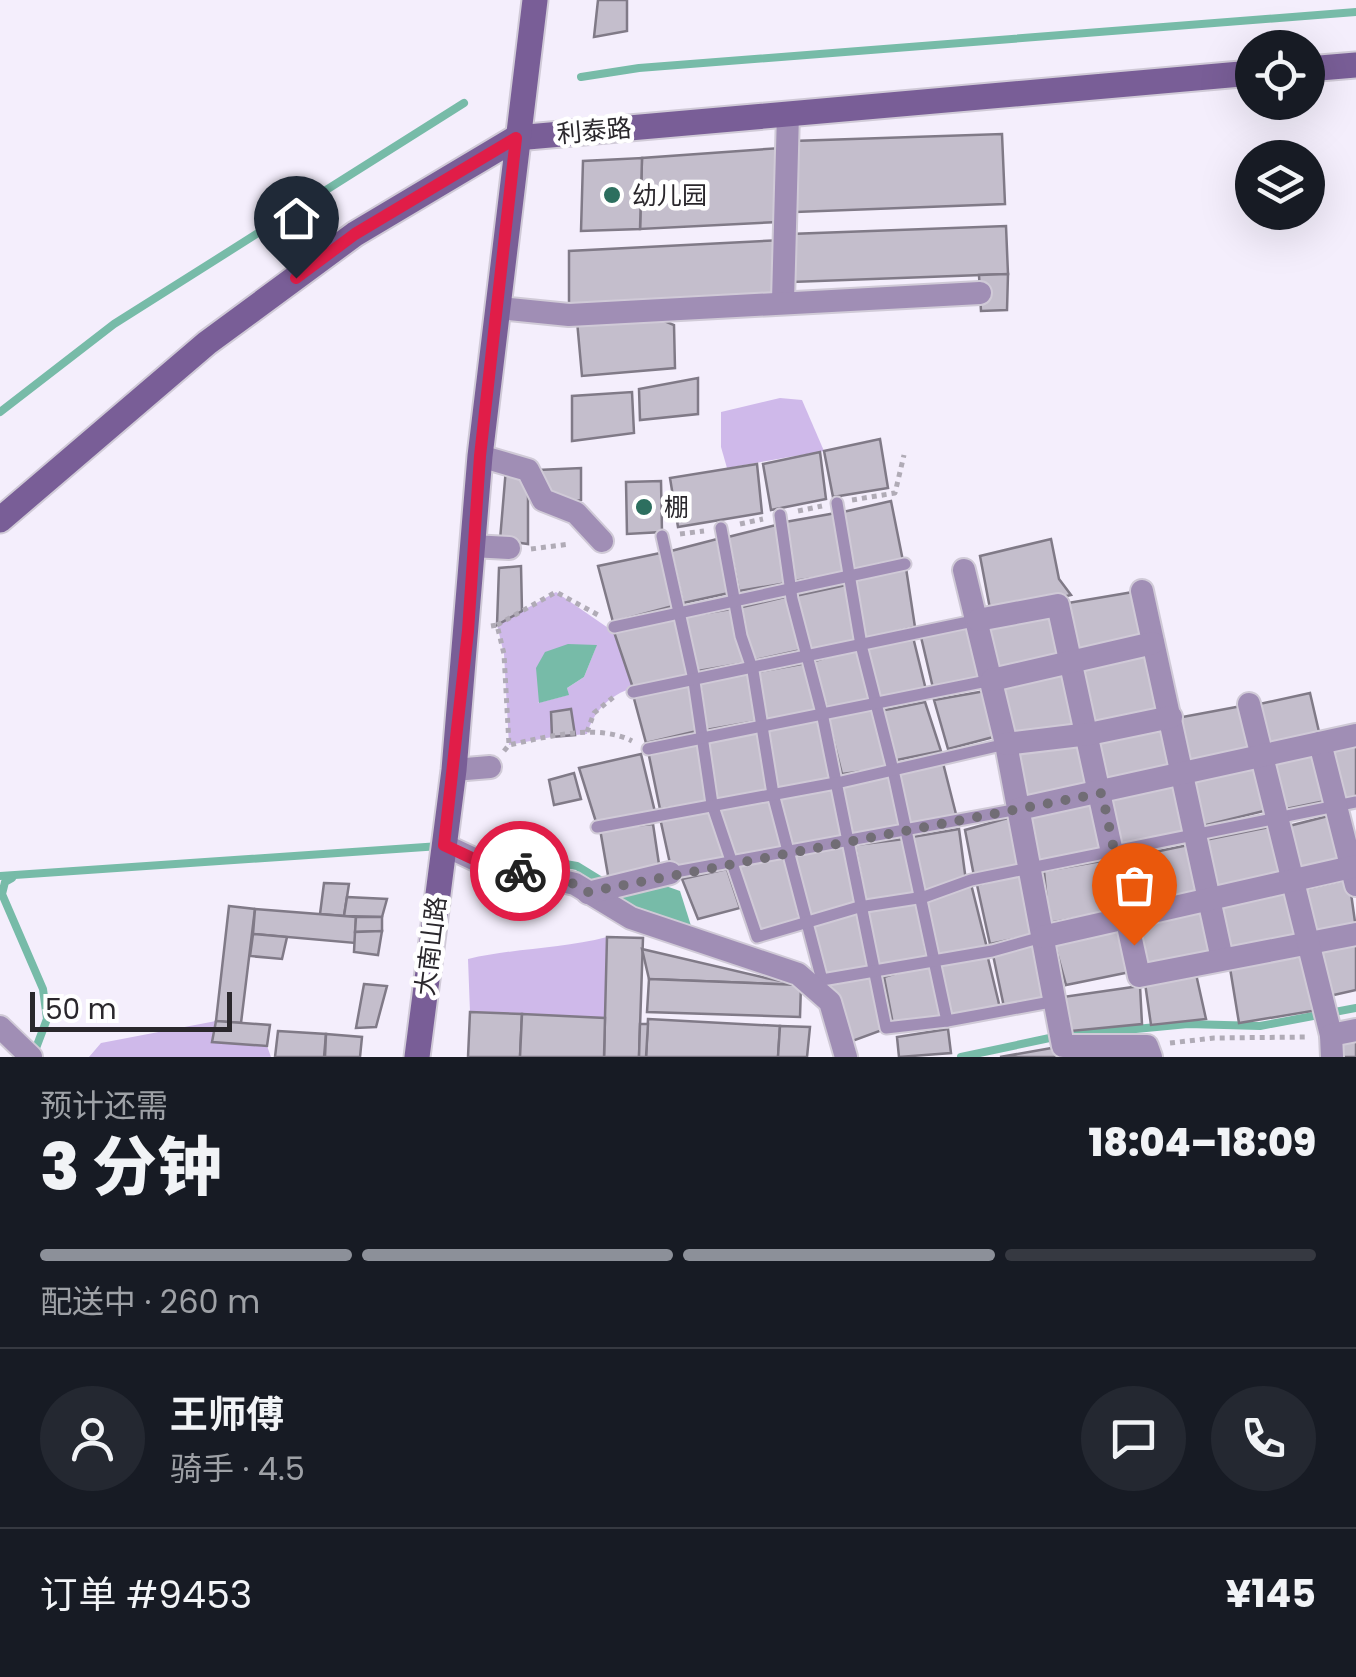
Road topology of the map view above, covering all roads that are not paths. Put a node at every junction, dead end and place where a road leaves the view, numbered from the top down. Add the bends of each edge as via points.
1 (536, 0) edge
2 (1356, 65) edge
3 (1325, 68) edge
4 (1235, 75) edge
5 (788, 113) junction
6 (516, 138) junction
7 (980, 293) dead end
8 (783, 302) junction
9 (499, 308) junction
10 (480, 456) junction
11 (837, 503) dead end
12 (780, 515) dead end
13 (0, 520) edge
14 (721, 528) dead end
15 (662, 536) dead end
16 (602, 541) dead end
17 (472, 546) junction
18 (509, 548) dead end
19 (906, 564) dead end
20 (964, 570) dead end
21 (848, 578) junction
22 (790, 589) junction
23 (1142, 591) dead end
24 (734, 601) junction
25 (678, 613) junction
26 (978, 620) junction
27 (614, 628) road end
28 (1153, 643) junction
29 (861, 645) junction
30 (808, 656) junction
31 (1070, 662) junction
32 (752, 668) junction
33 (694, 679) junction
34 (992, 680) junction
35 (633, 692) road end
36 (876, 703) junction
37 (1248, 704) dead end
38 (822, 713) junction
39 (1171, 717) junction
40 (760, 726) junction
41 (1089, 734) junction
42 (1356, 735) edge
43 (704, 740) junction
44 (1006, 744) junction
45 (1320, 744) junction
46 (648, 749) road end
47 (1262, 758) junction
48 (490, 767) road end
49 (454, 770) junction
50 (893, 770) junction
51 (1184, 776) junction
52 (836, 783) junction
53 (1102, 793) junction
54 (773, 794) junction
55 (712, 804) junction
56 (1346, 804) edge
57 (1019, 810) junction
58 (1278, 819) junction
59 (597, 827) dead end
60 (908, 833) junction
61 (1197, 836) junction
62 (848, 841) junction
63 (444, 845) junction
64 (1114, 852) junction
65 (786, 853) junction
66 (731, 862) junction
67 (1030, 869) junction
68 (670, 873) joint
69 (1355, 873) edge
70 (1294, 881) junction
71 (588, 892) junction
72 (920, 898) junction
73 (1210, 900) junction
74 (862, 906) junction
75 (1130, 914) junction
76 (804, 923) junction
77 (1356, 934) edge
78 (1042, 936) junction
79 (1309, 944) junction
80 (933, 958) junction
81 (1222, 959) junction
82 (876, 970) junction
83 (1056, 1001) junction
84 (947, 1022) junction
85 (1356, 1030) edge
86 (1332, 1046) edge
87 (1064, 1052) edge
88 (1149, 1052) edge
89 (417, 1057) edge
90 (846, 1057) edge

1 - 6 street, 大南山路
2 - 3 street
4 - 5 street, 利泰路
5 - 6 street, 利泰路
5 - 8 street
6 - 9 street, 大南山路
6 - 13 street, 利泰路 via 355,234 222,332
7 - 8 street
8 - 9 street via 569,315
9 - 10 street, 大南山路
10 - 16 street via 528,470 543,500 576,514
10 - 17 street, 大南山路
11 - 21 lane
12 - 22 lane
14 - 24 lane
15 - 25 lane
17 - 18 street
17 - 49 street, 大南山路
19 - 21 lane
20 - 26 street
21 - 22 lane
21 - 29 lane
22 - 24 lane
22 - 30 lane
23 - 28 street
24 - 25 lane
24 - 32 lane
25 - 27 lane
25 - 33 lane
26 - 29 lane
26 - 31 street via 1058,605
26 - 34 street
28 - 31 street
28 - 39 street
29 - 30 lane
29 - 36 lane
30 - 32 lane
30 - 38 lane
31 - 34 street
31 - 41 street
32 - 33 lane
32 - 40 lane
33 - 35 lane
33 - 43 lane
34 - 36 lane
34 - 44 street
36 - 38 lane
36 - 50 lane
37 - 47 street
38 - 40 lane
38 - 52 lane
39 - 41 street
39 - 51 street
40 - 43 lane
40 - 54 lane
41 - 44 street
41 - 53 street
42 - 45 street
43 - 46 lane
43 - 55 lane
44 - 50 lane
44 - 57 street
45 - 47 street
45 - 56 street
47 - 51 street
47 - 58 street
48 - 49 street
49 - 63 street, 大南山路
50 - 52 lane
50 - 60 lane
51 - 53 street
51 - 61 street
52 - 54 lane
52 - 62 lane
53 - 57 street
53 - 64 street
54 - 55 lane
54 - 65 lane
55 - 59 lane
55 - 66 lane
56 - 58 lane
56 - 69 street
57 - 60 lane
57 - 67 street
58 - 61 lane
58 - 70 street
60 - 62 lane
60 - 72 lane
61 - 64 lane
61 - 73 street
62 - 65 lane
62 - 74 lane
63 - 71 street
63 - 89 street, 大南山路
64 - 67 lane
64 - 75 street
65 - 66 lane
65 - 76 lane
66 - 68 lane
66 - 76 lane via 757,936
67 - 72 lane
67 - 78 street
68 - 71 street
69 - 70 street
70 - 73 street
70 - 79 street
71 - 90 street via 632,918 798,974 830,1002
72 - 74 lane
72 - 80 lane
73 - 75 street
73 - 81 street
74 - 76 lane
74 - 82 lane
75 - 78 street
75 - 81 street via 1140,976
76 - 82 lane via 822,980
77 - 79 street
78 - 80 lane
78 - 83 street
79 - 81 street
79 - 86 street
80 - 82 lane
80 - 84 lane
82 - 84 lane via 886,1028
83 - 84 lane
83 - 87 street
85 - 86 street
87 - 88 street

